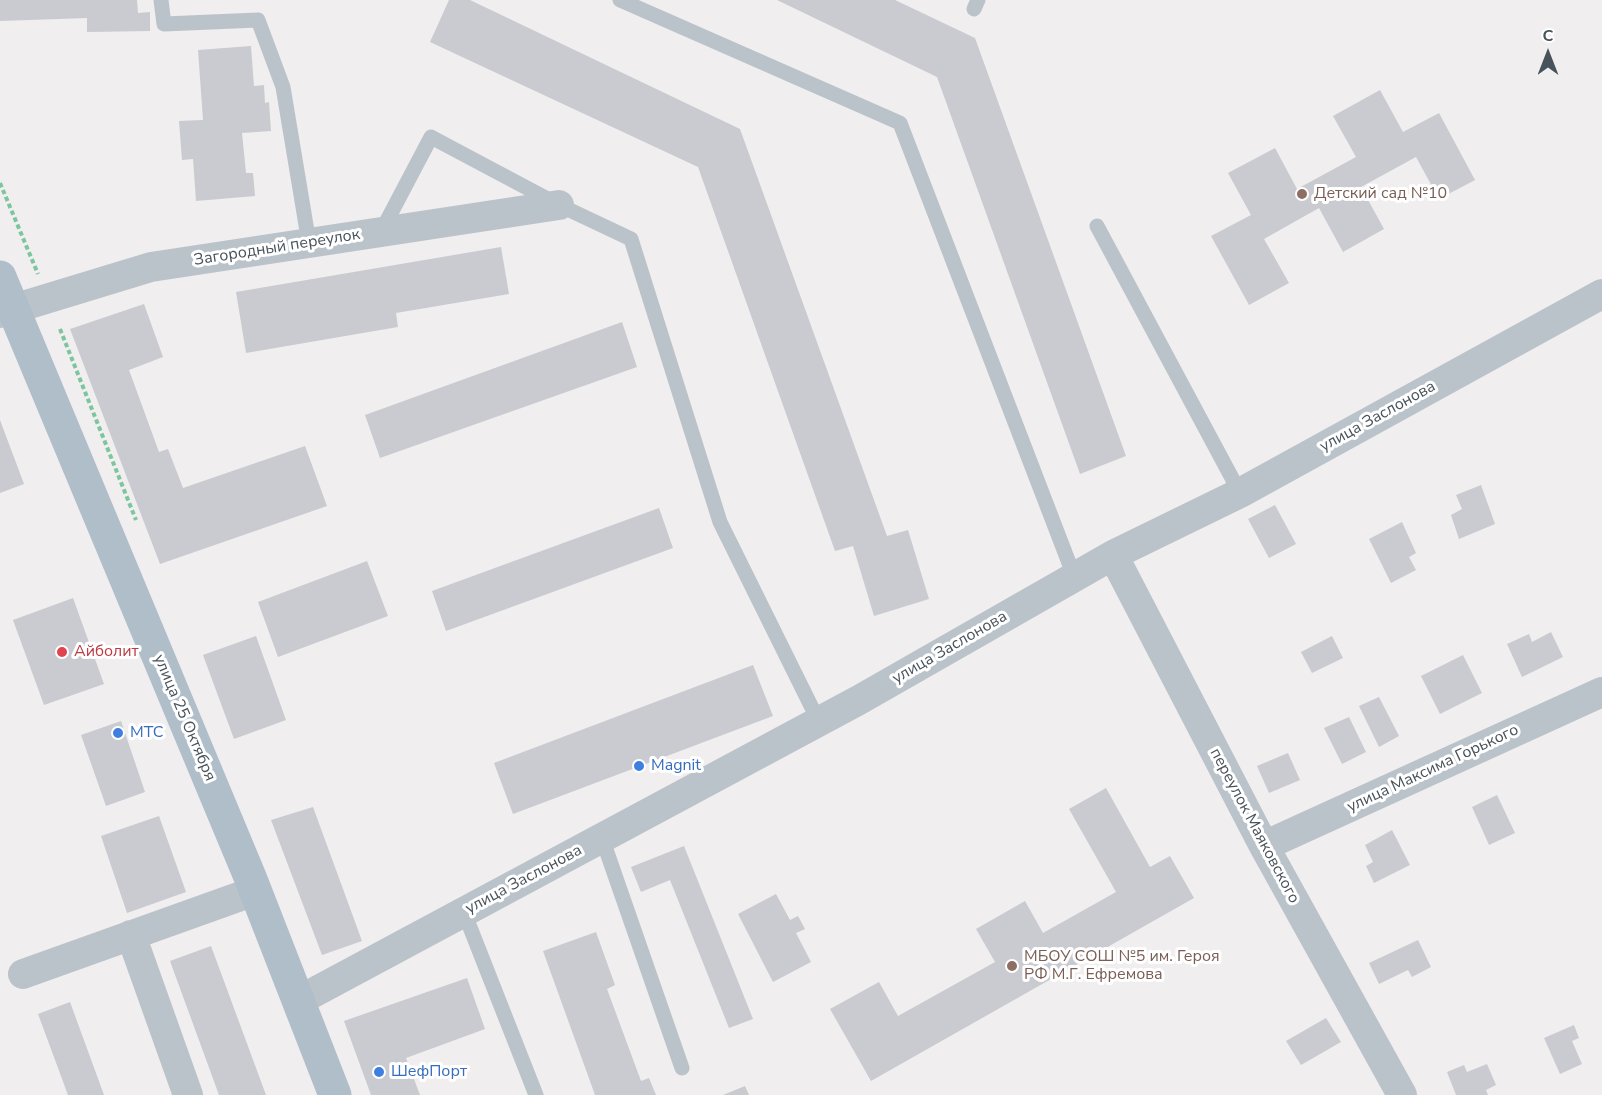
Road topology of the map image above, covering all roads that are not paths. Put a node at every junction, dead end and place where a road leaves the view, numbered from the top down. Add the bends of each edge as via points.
1 (161, 0) edge
2 (620, 0) edge
3 (559, 205) junction
4 (1097, 226) dead end
5 (381, 232) junction
6 (309, 243) junction
7 (0, 277) edge
8 (1602, 294) edge
9 (7, 311) edge
10 (1240, 494) junction
11 (1113, 555) junction
12 (1074, 576) junction
13 (1602, 692) edge
14 (819, 722) junction
15 (602, 838) junction
16 (1263, 846) junction
17 (255, 891) junction
18 (464, 912) junction
19 (131, 935) junction
20 (23, 975) dead end
21 (298, 1001) junction
22 (682, 1068) dead end
23 (188, 1095) edge
24 (335, 1095) edge
25 (536, 1095) edge
26 (1402, 1095) edge

1 - 6 lane via 164,24 258,20 283,87
2 - 12 lane via 900,123
3 - 5 street, Загородный переулок
3 - 5 lane via 431,137
3 - 14 lane via 631,239 720,522
4 - 10 lane
5 - 6 street, Загородный переулок
6 - 9 street, Загородный переулок via 151,267
7 - 9 main road, улица 25 Октября
8 - 10 street, улица Заслонова
9 - 17 main road, улица 25 Октября
10 - 11 street, улица Заслонова
11 - 12 street, улица Заслонова
11 - 16 street, переулок Маяковского
12 - 14 street, улица Заслонова
13 - 16 street, улица Максима Горького
14 - 15 street, улица Заслонова
15 - 18 street, улица Заслонова
15 - 22 lane
16 - 26 street, переулок Маяковского
17 - 19 street
17 - 21 main road, улица 25 Октября
18 - 21 street, улица Заслонова
18 - 25 lane
19 - 20 street
19 - 23 street
21 - 24 main road, улица 25 Октября

